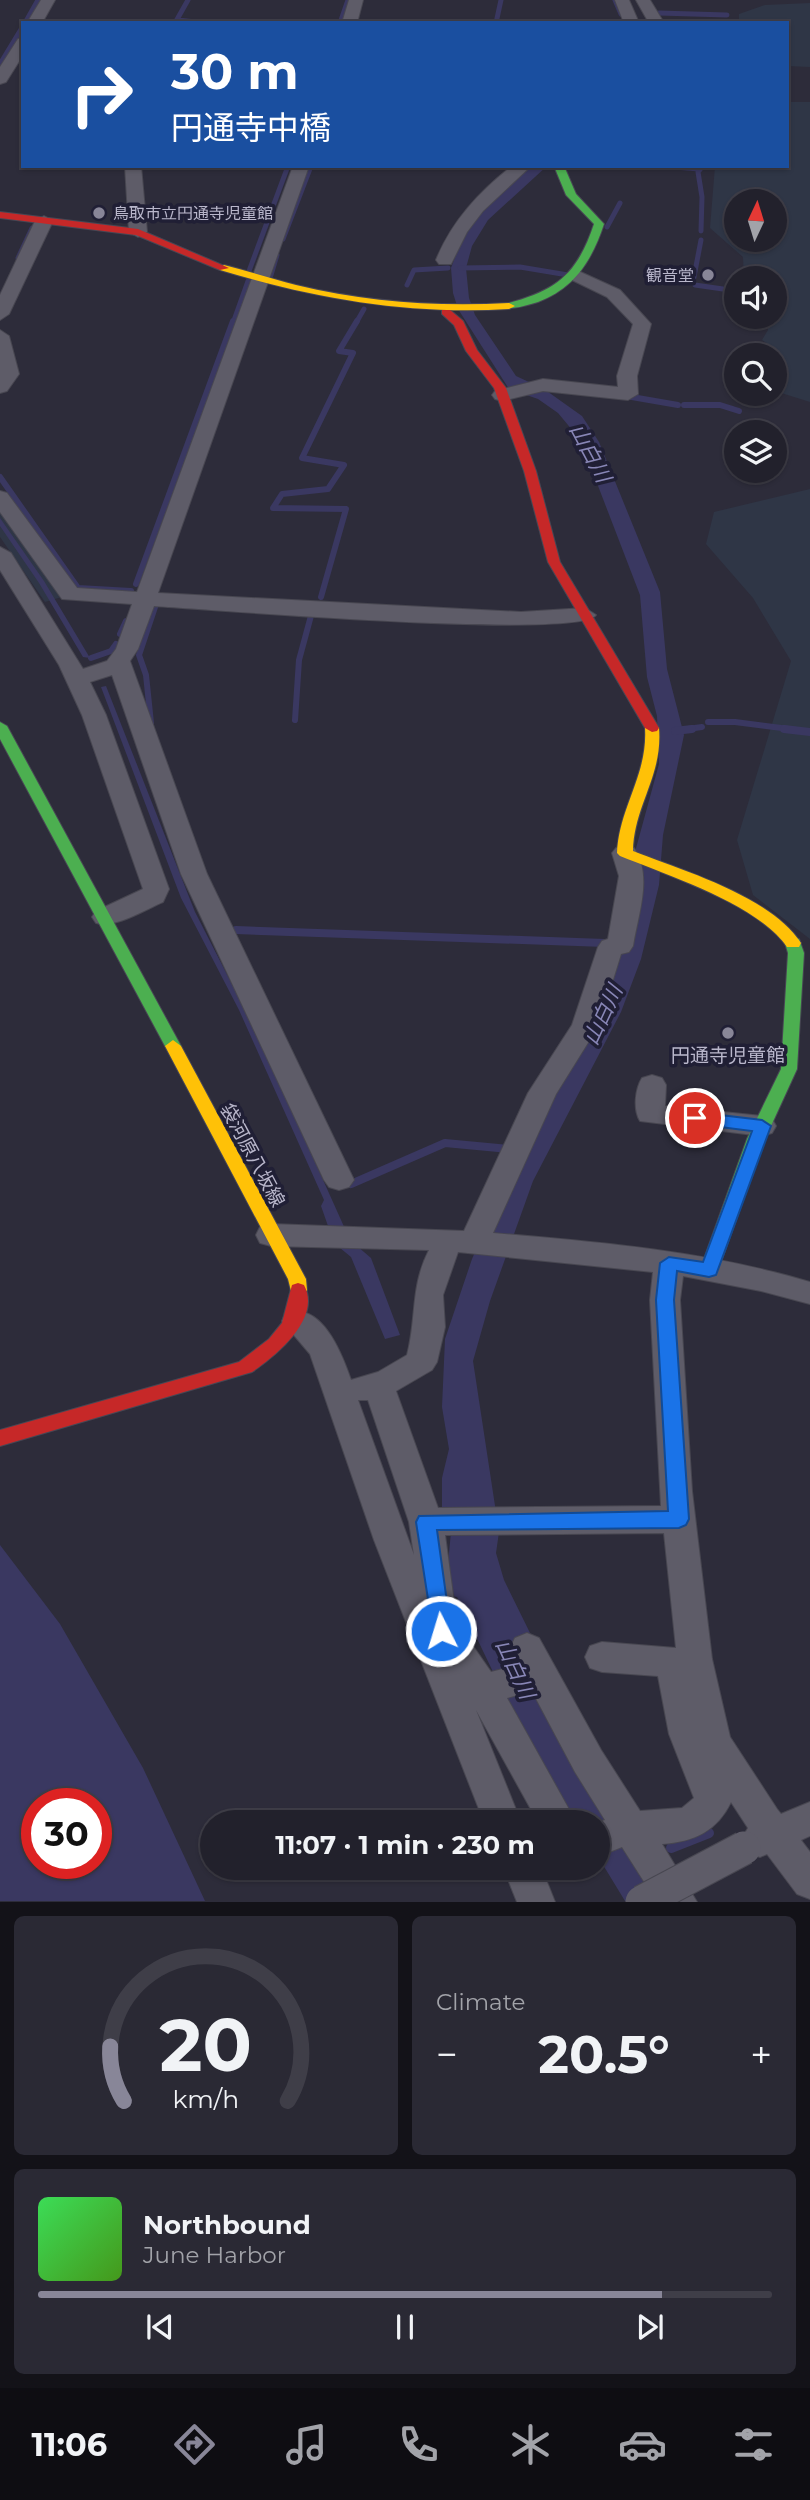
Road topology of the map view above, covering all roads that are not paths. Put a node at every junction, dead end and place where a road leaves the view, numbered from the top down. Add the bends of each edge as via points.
1 (48, 0) edge
2 (356, 0) edge
3 (622, 0) edge
4 (643, 0) edge
5 (35, 21) edge
6 (350, 21) edge
7 (631, 21) edge
8 (656, 21) edge
9 (21, 45) edge
10 (0, 79) edge
11 (133, 168) edge
12 (299, 168) edge
13 (521, 168) edge
14 (560, 168) edge
15 (0, 215) edge
16 (44, 221) junction
17 (138, 232) junction
18 (444, 260) dead end
19 (576, 275) junction
20 (258, 279) junction
21 (449, 312) junction
22 (0, 314) edge
23 (0, 336) edge
24 (0, 387) edge
25 (502, 396) junction
26 (0, 497) edge
27 (0, 553) edge
28 (146, 599) junction
29 (585, 615) junction
30 (119, 662) junction
31 (77, 679) junction
32 (0, 726) edge
33 (629, 855) junction
34 (106, 917) junction
35 (652, 1085) dead end
36 (762, 1126) junction
37 (339, 1180) dead end
38 (271, 1235) junction
39 (467, 1241) junction
40 (513, 1245) joint
41 (669, 1263) junction
42 (709, 1270) junction
43 (810, 1293) edge
44 (291, 1327) junction
45 (378, 1384) junction
46 (340, 1395) junction
47 (0, 1438) edge
48 (679, 1519) junction
49 (434, 1522) junction
50 (432, 1648) junction
51 (602, 1657) dead end
52 (534, 1661) joint
53 (685, 1664) junction
54 (483, 1689) junction
55 (498, 1810) edge
56 (551, 1810) edge
57 (810, 1819) edge
58 (613, 1835) edge
59 (758, 1841) junction
60 (527, 1880) edge
61 (810, 1882) edge
62 (536, 1902) edge
63 (642, 1902) edge
64 (678, 1902) edge

1 - 5 street
2 - 6 street
3 - 7 street
4 - 8 street
9 - 10 street
11 - 17 street
12 - 20 street
13 - 18 street via 479,203
14 - 19 street via 571,195 598,224 593,245
15 - 16 street
16 - 17 street
16 - 22 street
17 - 20 street
19 - 21 street via 541,298
19 - 25 street via 621,298 642,324 628,376 628,394 543,385
20 - 21 street via 326,296
20 - 28 street
21 - 25 street
23 - 24 street via 9,374
25 - 29 street via 530,471 554,562
26 - 28 street via 70,594
27 - 31 street
28 - 29 street via 522,619
28 - 30 street
29 - 33 street via 651,724 655,740 653,764 624,830
30 - 31 street
30 - 37 street via 194,874
31 - 34 street via 156,889 154,896
32 - 34 street, 袋河原八坂線
33 - 36 street via 717,891 791,934 796,953 789,1069
33 - 39 street via 632,876 620,946 611,947 585,1025 542,1093
34 - 38 street, 袋河原八坂線
35 - 36 street via 650,1114
36 - 42 street
38 - 39 street via 360,1234
38 - 44 street, 袋河原八坂線 via 297,1279 300,1300
39 - 40 street
39 - 45 street via 437,1263 421,1362
40 - 41 street
41 - 42 street
41 - 48 street via 665,1300
42 - 43 street
44 - 46 street via 324,1348
44 - 47 street via 267,1353 245,1367
45 - 46 street
45 - 49 street
46 - 50 street
48 - 49 street
48 - 53 street
49 - 50 street via 441,1631
50 - 54 street via 454,1646
50 - 55 street
51 - 53 street
52 - 54 street
52 - 58 street via 588,1761
53 - 58 street via 677,1702 684,1732 713,1801 705,1815 684,1825
53 - 59 street via 713,1742
54 - 56 street
57 - 59 street
58 - 64 street
59 - 61 street
59 - 63 street, bridge
60 - 62 street

